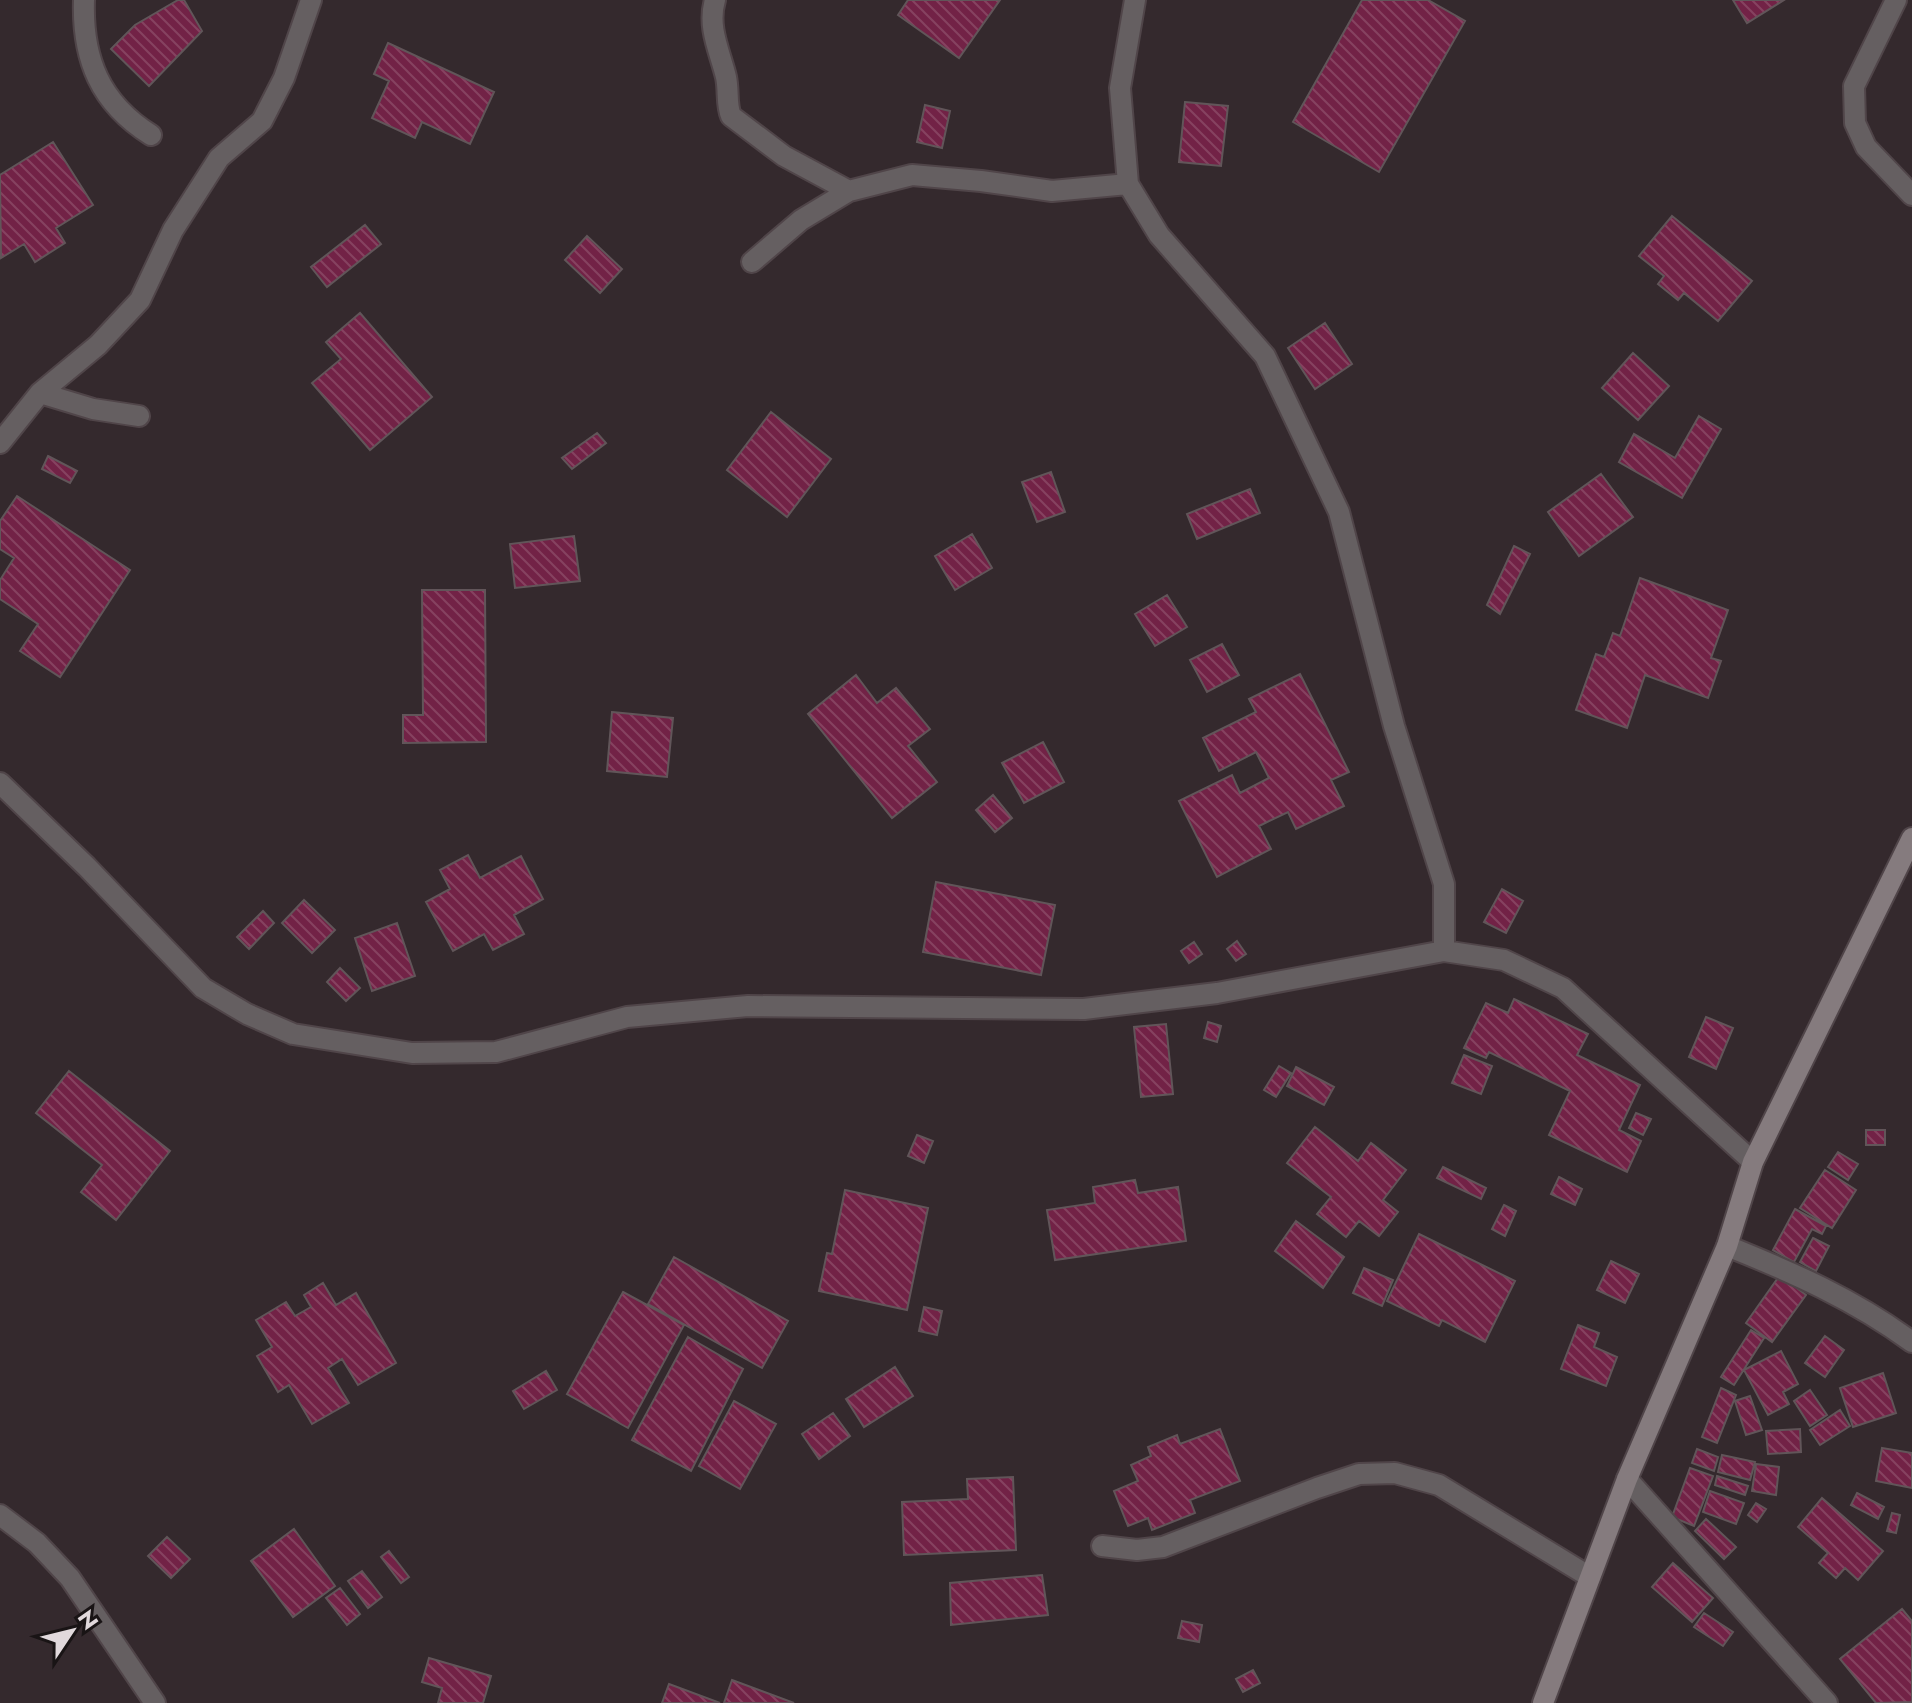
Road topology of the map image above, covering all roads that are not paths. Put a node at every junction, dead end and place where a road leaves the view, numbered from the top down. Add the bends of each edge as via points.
1 (84, 0) edge
2 (311, 0) edge
3 (715, 0) edge
4 (1135, 0) edge
5 (1896, 0) edge
6 (151, 135) dead end
7 (1128, 184) junction
8 (849, 191) junction
9 (1912, 195) edge
10 (752, 262) dead end
11 (40, 393) junction
12 (139, 416) dead end
13 (0, 443) edge
14 (0, 783) edge
15 (1912, 838) edge
16 (1444, 951) junction
17 (1753, 1162) junction
18 (1727, 1246) junction
19 (1912, 1342) edge
20 (1627, 1479) junction
21 (0, 1515) edge
22 (1102, 1546) dead end
23 (1590, 1577) junction
24 (155, 1703) edge
25 (1543, 1703) edge
26 (1827, 1703) edge

1 - 6 street via 88,59 119,111
2 - 11 street via 284,78 262,121 219,158 173,230 140,300 98,345
3 - 8 street via 713,31 731,116 784,156
4 - 7 street via 1120,88
5 - 9 street via 1854,86 1855,123 1866,147
7 - 8 street via 1052,191 912,175
7 - 16 street via 1159,235 1265,356 1339,512 1394,726 1444,884
8 - 10 street via 801,220
11 - 12 street
11 - 13 street
14 - 16 street via 203,988 293,1034 412,1053 496,1052 627,1017 748,1006 1084,1009 1217,993
15 - 17 main road
16 - 17 street via 1504,960 1563,988
17 - 18 main road
18 - 19 street via 1805,1277
18 - 20 main road
20 - 23 main road
20 - 26 street
21 - 24 street via 70,1578
22 - 23 street via 1163,1547 1359,1474 1395,1473 1439,1485
23 - 25 main road

